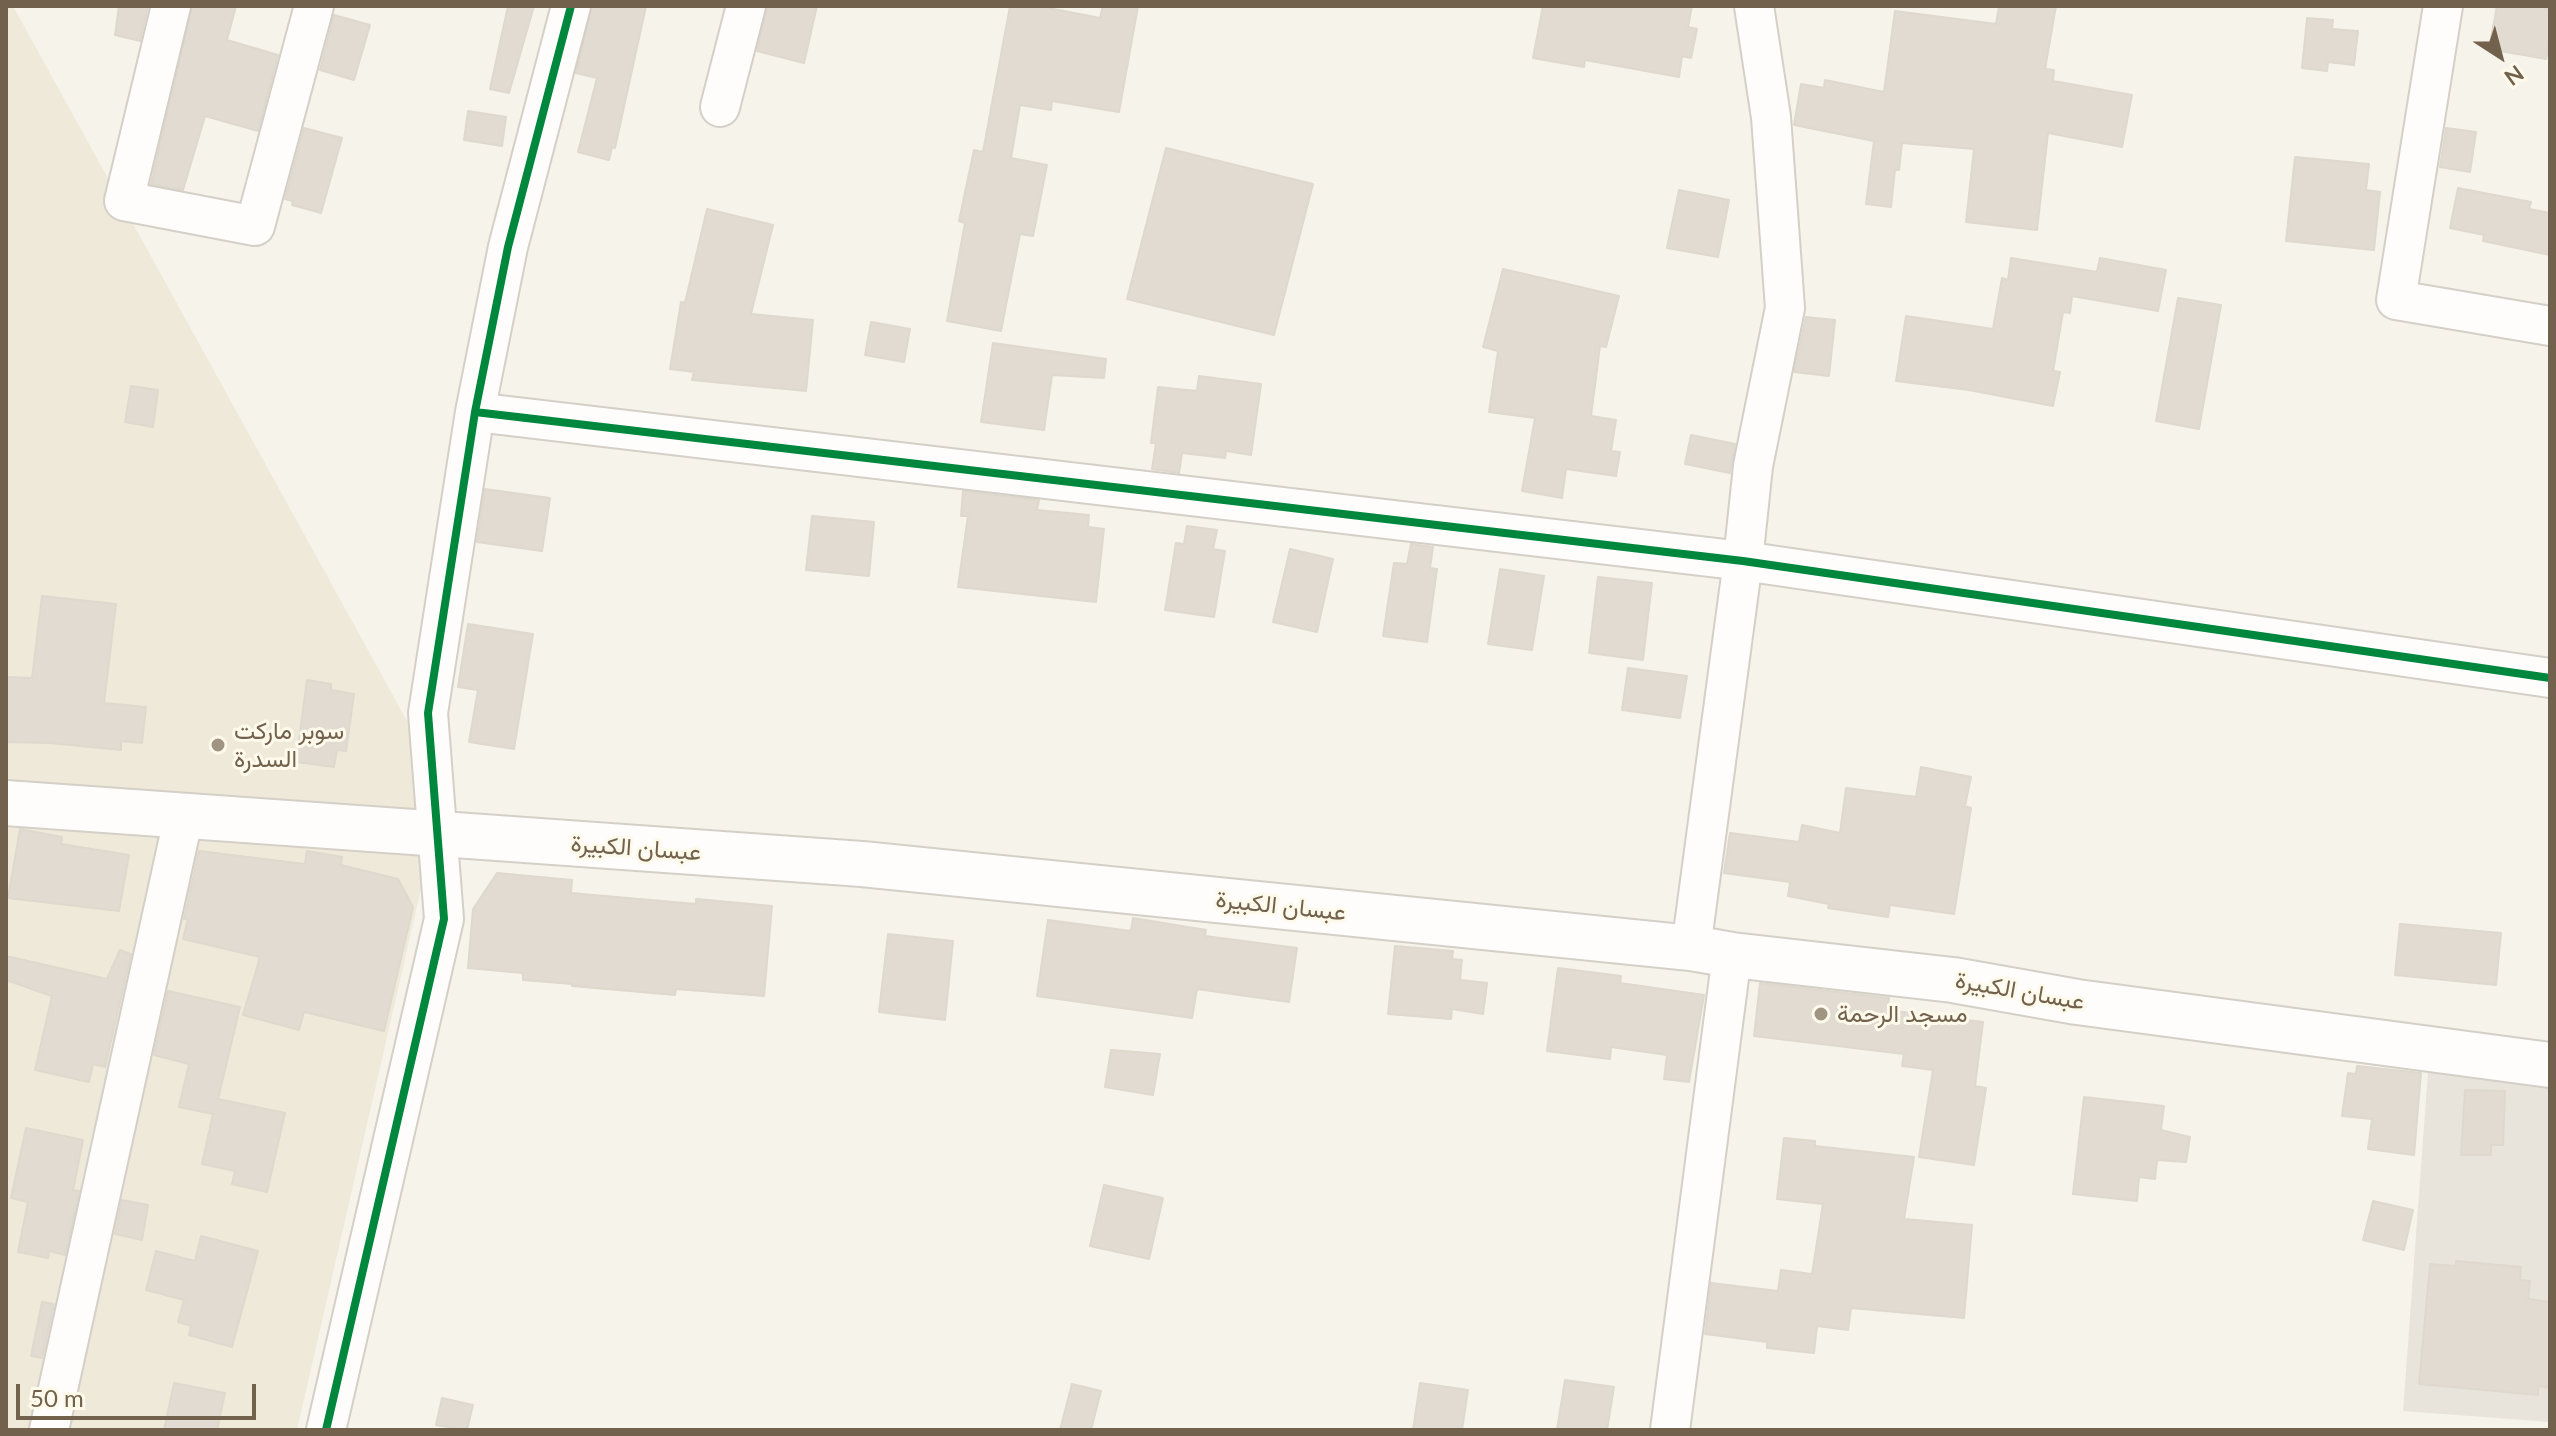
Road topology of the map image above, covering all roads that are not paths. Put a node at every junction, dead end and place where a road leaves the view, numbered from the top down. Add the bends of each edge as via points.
1 (171, 6) edge
2 (314, 6) edge
3 (571, 6) edge
4 (746, 6) edge
5 (1754, 6) edge
6 (2443, 6) edge
7 (720, 107) dead end
8 (2550, 326) edge
9 (475, 412) junction
10 (1743, 561) junction
11 (2550, 678) edge
12 (6, 803) edge
13 (184, 815) junction
14 (438, 834) junction
15 (1712, 951) junction
16 (2550, 1065) edge
17 (49, 1430) edge
18 (326, 1430) edge
19 (1670, 1430) edge

1 - 2 street via 124,201 255,226
3 - 9 street via 508,247
4 - 7 street
5 - 10 street via 1771,117 1785,308 1753,466
6 - 8 street via 2396,300
9 - 10 street
9 - 14 street via 428,713
10 - 11 street
10 - 15 street
12 - 13 main road, عبسان الكبيرة
13 - 14 main road, عبسان الكبيرة
13 - 17 street
14 - 15 main road, عبسان الكبيرة via 862,864
14 - 18 street via 444,919
15 - 16 main road, عبسان الكبيرة
15 - 19 street

